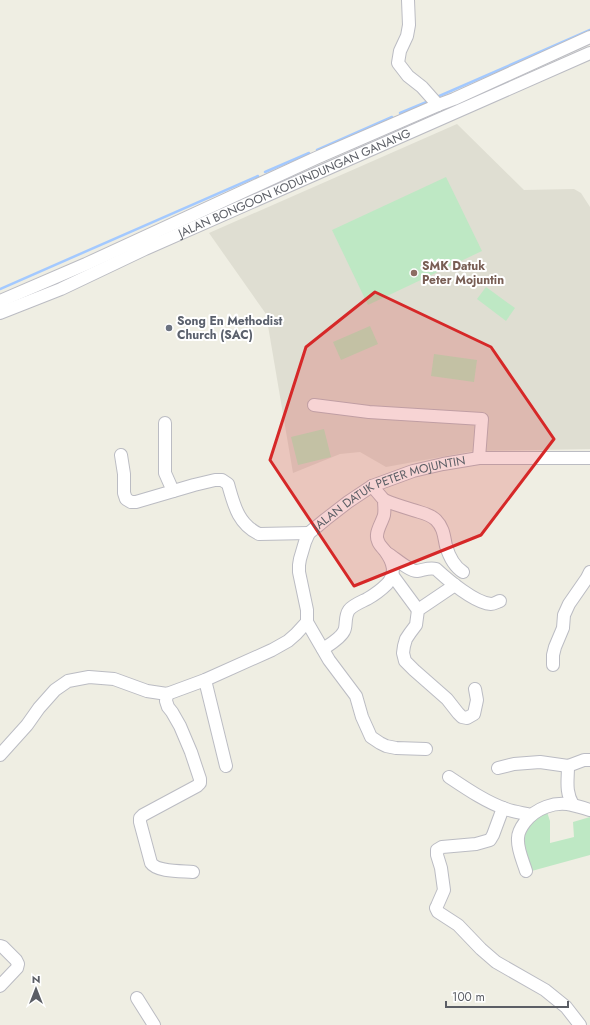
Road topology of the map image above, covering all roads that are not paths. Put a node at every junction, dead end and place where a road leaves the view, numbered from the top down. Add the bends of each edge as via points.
1 (408, 0) edge
2 (590, 37) edge
3 (571, 45) junction
4 (586, 55) edge
5 (454, 99) junction
6 (438, 105) junction
7 (461, 110) junction
8 (0, 301) edge
9 (0, 314) edge
10 (314, 405) dead end
11 (165, 423) dead end
12 (121, 455) dead end
13 (479, 458) junction
14 (590, 458) edge
15 (372, 486) junction
16 (173, 491) junction
17 (384, 500) junction
18 (310, 533) junction
19 (386, 552) junction
20 (463, 572) dead end
21 (590, 572) edge
22 (393, 576) junction
23 (455, 585) junction
24 (500, 601) dead end
25 (418, 610) junction
26 (315, 635) junction
27 (553, 665) dead end
28 (207, 686) junction
29 (475, 689) dead end
30 (167, 701) junction
31 (426, 749) dead end
32 (0, 755) edge
33 (590, 760) edge
34 (226, 766) dead end
35 (568, 766) junction
36 (498, 768) dead end
37 (449, 777) dead end
38 (573, 805) junction
39 (503, 808) junction
40 (590, 810) edge
41 (531, 815) junction
42 (526, 871) dead end
43 (192, 872) dead end
44 (0, 946) edge
45 (0, 986) edge
46 (137, 998) dead end
47 (154, 1025) edge
48 (580, 1025) edge

1 - 6 street via 409,25 398,63
2 - 3 street
3 - 4 street
3 - 5 street
4 - 7 street, JALAN BONGOON KODUNDUNGAN GANANG
5 - 6 street
5 - 7 street
6 - 8 street
7 - 9 street, JALAN BONGOON KODUNDUNGAN GANANG
10 - 13 street via 369,412 482,419
11 - 16 street via 165,473
12 - 16 street via 124,493 130,502
13 - 14 street, JALAN DATUK PETER MOJUNTIN
13 - 15 street, JALAN DATUK PETER MOJUNTIN via 413,471
15 - 17 street
15 - 18 street, JALAN DATUK PETER MOJUNTIN via 342,506
16 - 18 street via 222,480 228,484 233,503 244,523 254,532
17 - 19 street via 384,515 377,537
17 - 20 street via 427,514 438,522 444,533 450,557
18 - 26 street, JALAN DATUK PETER MOJUNTIN via 301,552 299,572
19 - 22 street via 393,567
19 - 23 street via 415,571 436,569
21 - 27 street via 564,615 563,628 553,655
22 - 25 street
22 - 26 street via 377,592 349,610 344,631 335,640
23 - 24 street via 480,601 489,604
23 - 25 street
25 - 29 street via 416,625 404,646 405,661 447,699 458,713 467,718 474,714 477,700
26 - 28 street via 296,634 288,641
26 - 31 street via 329,660 356,696 371,737 386,746
28 - 30 street
28 - 34 street
30 - 32 street via 114,679 89,677 68,681 55,690
30 - 43 street via 191,752 200,783 142,815 140,822 153,866
33 - 35 street
35 - 36 street via 535,762
35 - 38 street via 567,790
37 - 39 street
38 - 40 street
38 - 41 street via 551,805
39 - 41 street
39 - 48 street via 490,840 442,847 437,850 444,890 437,910 439,914 458,925 496,962 556,998
41 - 42 street via 518,838 518,847
44 - 45 street via 18,964
46 - 47 street

